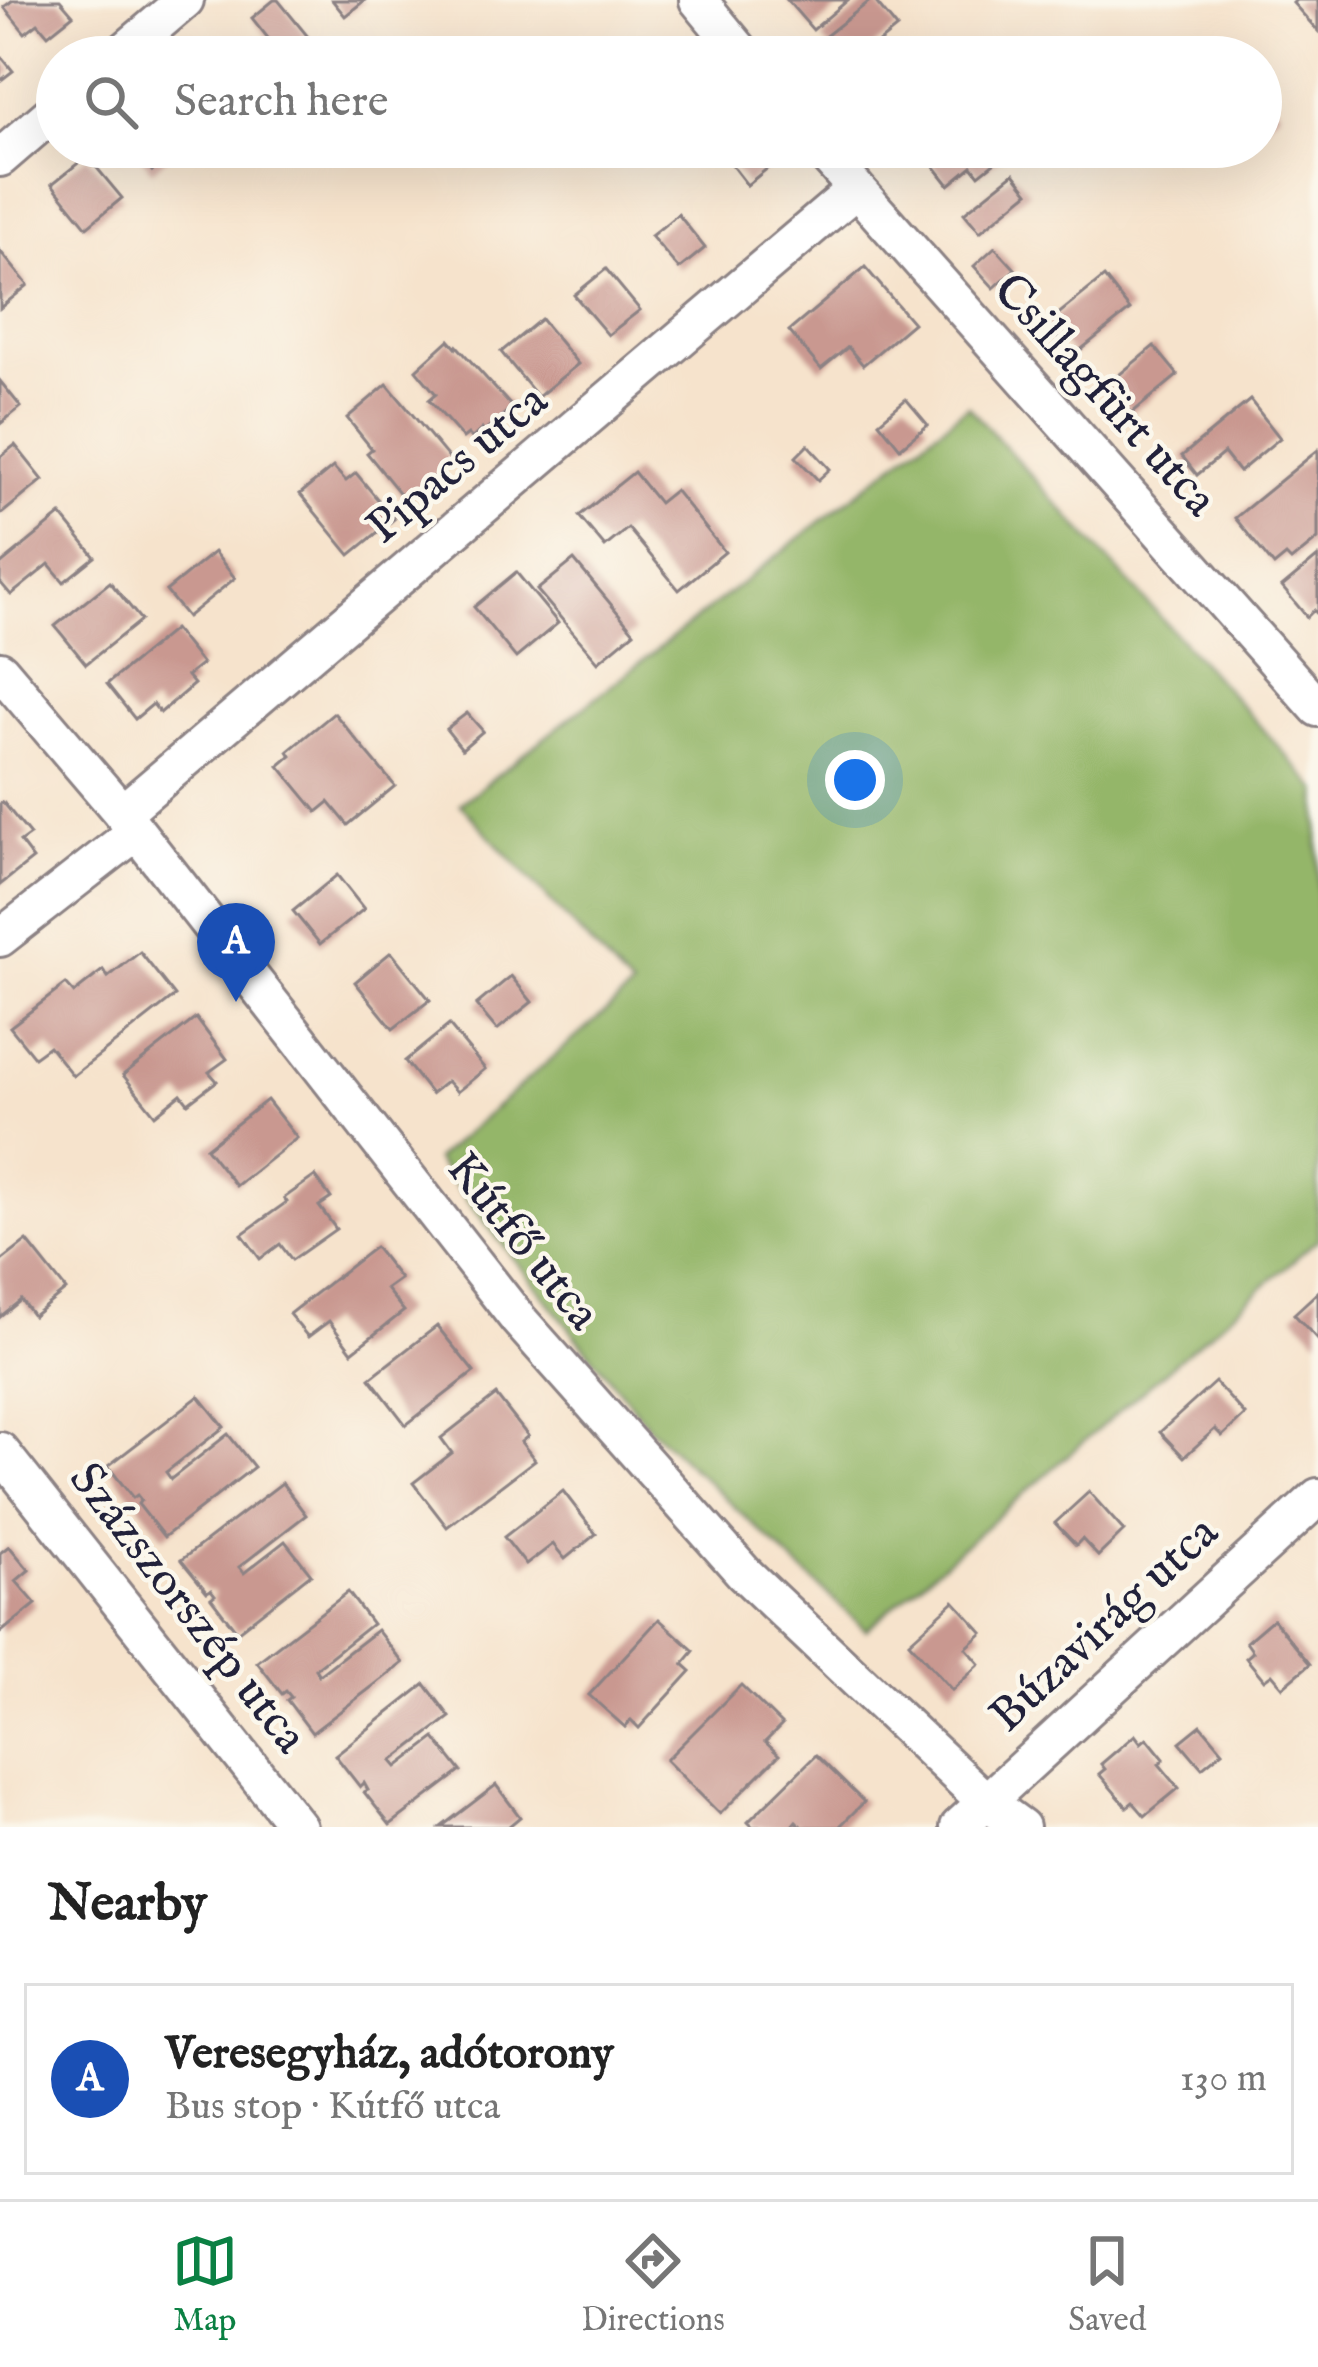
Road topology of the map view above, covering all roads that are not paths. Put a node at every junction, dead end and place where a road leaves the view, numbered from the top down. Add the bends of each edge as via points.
1 (185, 0) edge
2 (704, 2) edge
3 (143, 36) edge
4 (729, 36) edge
5 (36, 128) edge
6 (0, 158) edge
7 (837, 168) edge
8 (855, 190) junction
9 (0, 670) edge
10 (1318, 708) edge
11 (129, 823) junction
12 (0, 938) edge
13 (0, 1450) edge
14 (1318, 1497) edge
15 (972, 1814) edge
16 (298, 1827) edge
17 (1021, 1827) edge

1 - 3 street
2 - 4 street
5 - 6 street
7 - 8 street, Csillagfürt utca
8 - 10 street, Csillagfürt utca
8 - 11 street, Pipacs utca
9 - 11 street, Kútfő utca
11 - 12 street, Pipacs utca
11 - 15 street, Kútfő utca via 518,1319
13 - 16 street, Százszorszép utca
14 - 15 street, Búzavirág utca
15 - 17 street, Kútfő utca

